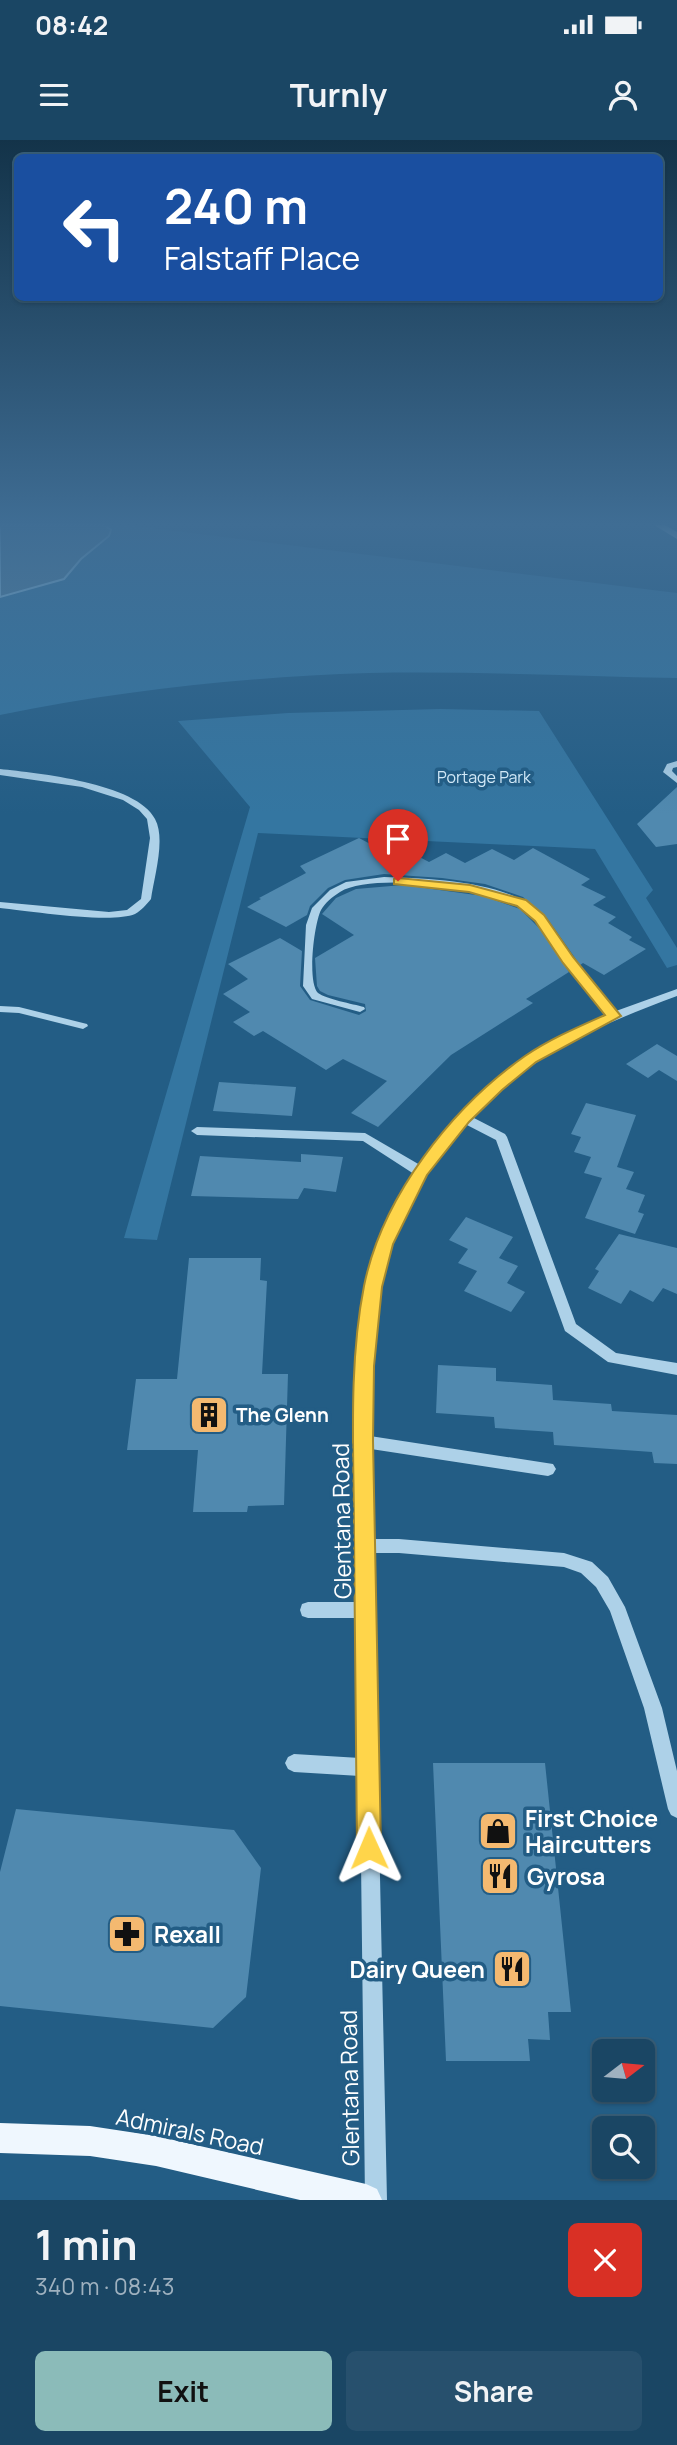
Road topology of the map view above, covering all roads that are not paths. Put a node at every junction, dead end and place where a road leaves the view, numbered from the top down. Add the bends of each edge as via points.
1 (677, 764) edge
2 (0, 772) edge
3 (677, 780) edge
4 (0, 905) edge
5 (677, 992) edge
6 (0, 1009) edge
7 (360, 1009) dead end
8 (614, 1016) junction
9 (83, 1026) dead end
10 (464, 1118) junction
11 (197, 1131) dead end
12 (421, 1172) junction
13 (677, 1369) edge
14 (363, 1441) junction
15 (548, 1469) dead end
16 (365, 1546) junction
17 (308, 1610) dead end
18 (367, 1610) junction
19 (294, 1763) dead end
20 (367, 1767) junction
21 (677, 1809) edge
22 (0, 2138) edge
23 (366, 2200) edge
24 (376, 2200) edge

1 - 3 street via 667,772
2 - 4 street via 49,776 119,795 150,816 155,834 146,899 140,908 125,915
5 - 8 street, Glentana Road
6 - 9 street
7 - 8 street via 316,997 308,986 312,921 328,894 347,885 398,881 470,888 522,903 540,918
8 - 10 street, Glentana Road via 531,1059
10 - 12 street, Glentana Road
10 - 13 street via 500,1137 570,1327 614,1358
11 - 12 street via 365,1137
12 - 14 street, Glentana Road via 389,1233 373,1287
14 - 15 street
14 - 16 street, Glentana Road
16 - 18 street, Glentana Road
16 - 21 street via 564,1560 586,1567 617,1607 653,1708
17 - 18 street
18 - 20 street, Glentana Road
19 - 20 street
20 - 24 street, Glentana Road
22 - 23 main road, Admirals Road via 90,2141 156,2151

